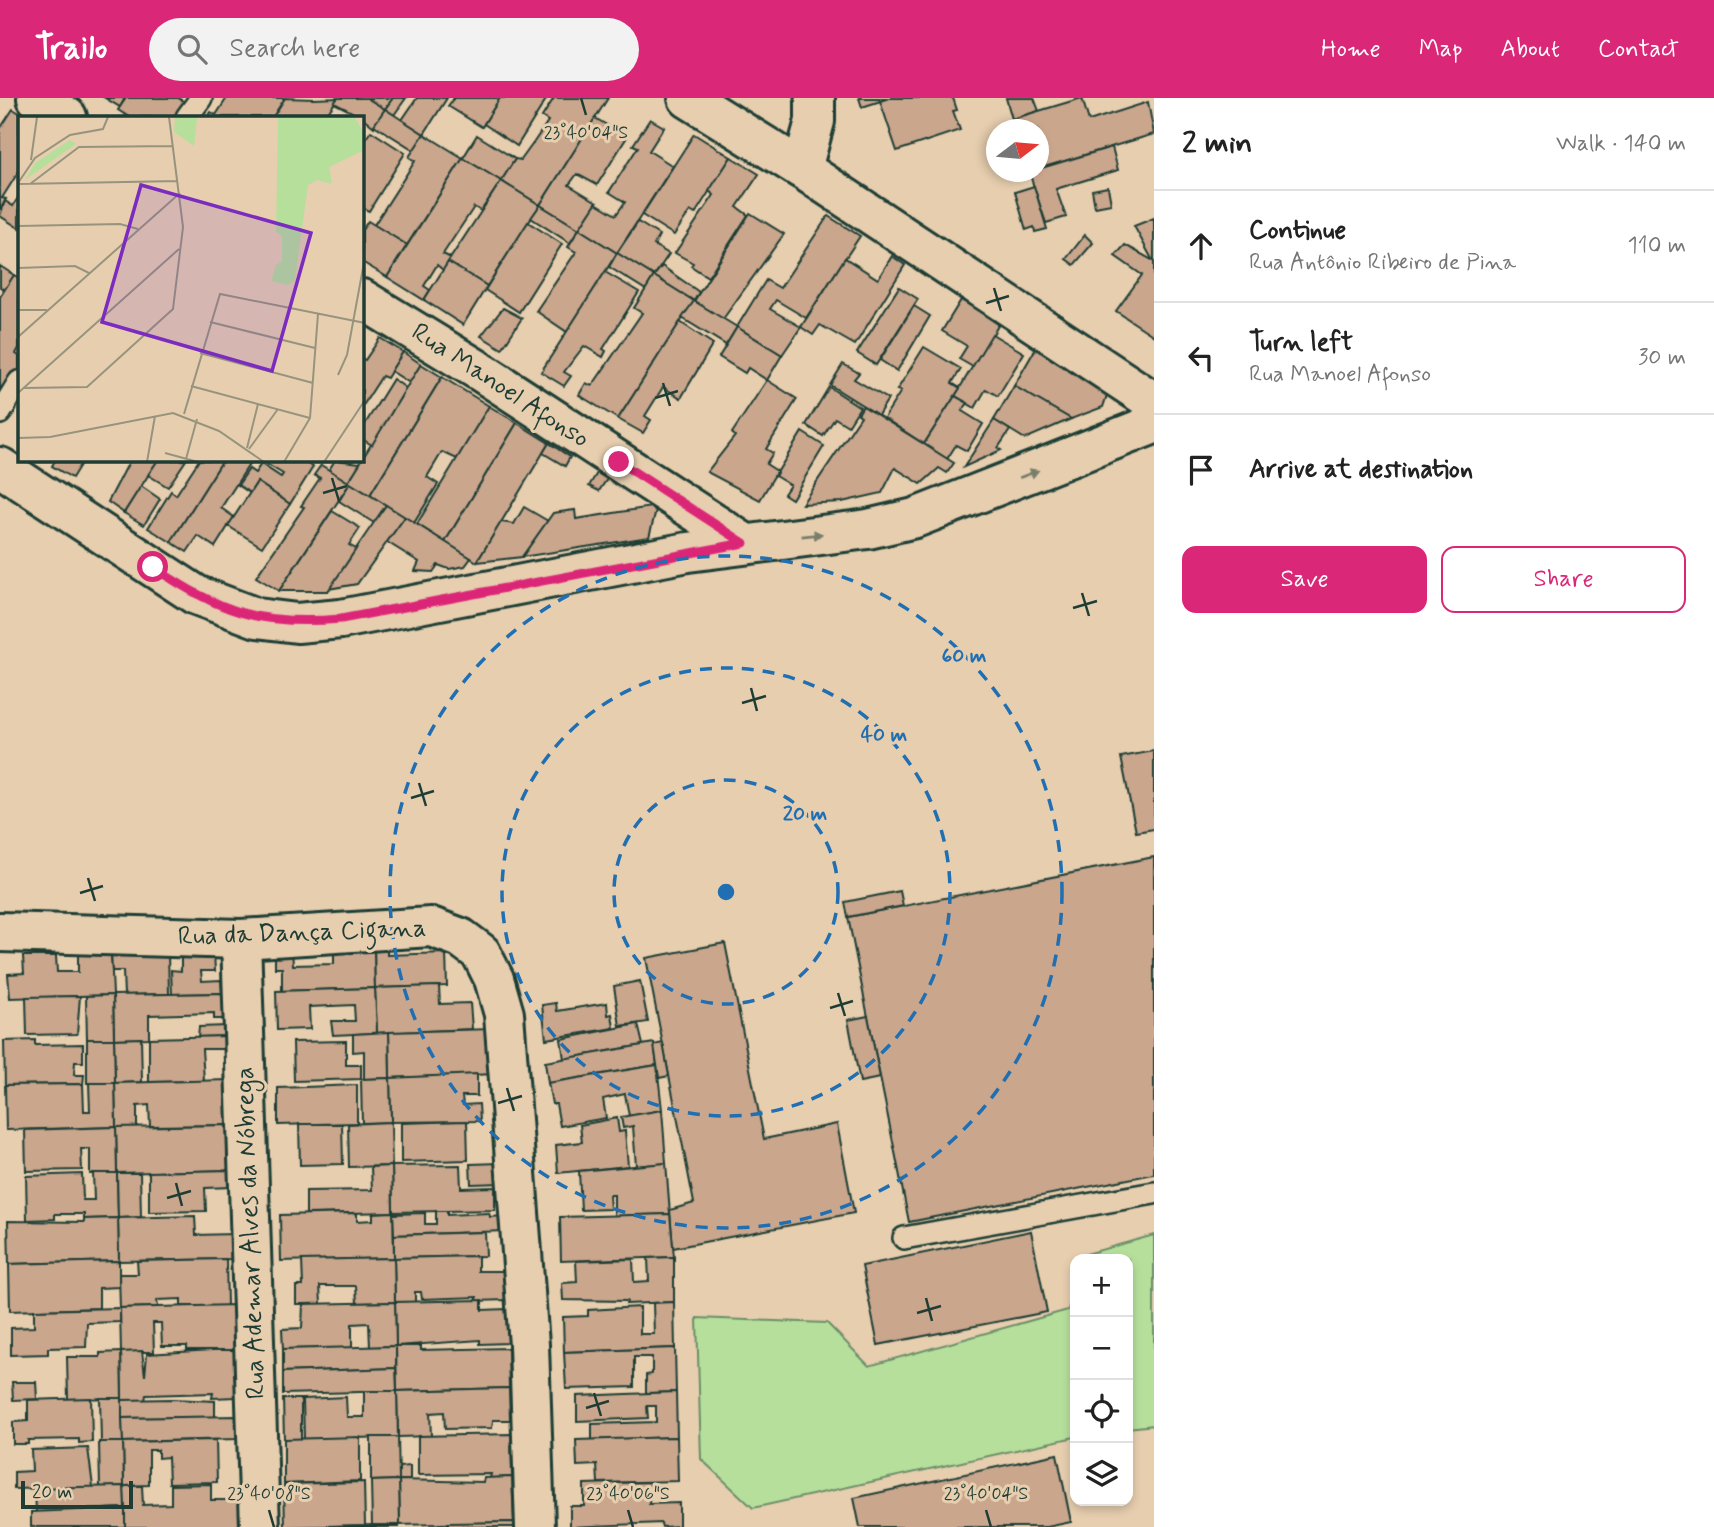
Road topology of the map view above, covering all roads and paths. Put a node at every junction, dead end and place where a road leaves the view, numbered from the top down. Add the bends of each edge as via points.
1 (37, 98) edge
2 (201, 98) edge
3 (688, 98) edge
4 (815, 98) edge
5 (65, 116) edge
6 (188, 116) edge
7 (802, 169) junction
8 (364, 300) edge
9 (18, 384) edge
10 (1154, 402) edge
11 (0, 413) edge
12 (1154, 424) edge
13 (0, 467) edge
14 (744, 543) junction
15 (0, 932) edge
16 (240, 939) junction
17 (1154, 1193) edge
18 (904, 1238) dead end
19 (260, 1527) edge
20 (535, 1527) edge

1 - 5 street
2 - 6 lane
3 - 7 street
4 - 7 street via 815,121
7 - 10 street
8 - 14 street, Rua Manoel Afonso
9 - 11 lane
14 -> 12 street via 868,529 915,518
13 - 14 street via 196,595 257,618 297,623 341,619
15 - 16 street, Rua da Dança Cigana
16 - 19 street, Rua Ademar Alves da Nóbrega
16 - 20 street, Rua da Dança Cigana via 431,928 461,938 481,953 504,1014 528,1345
17 - 18 lane

